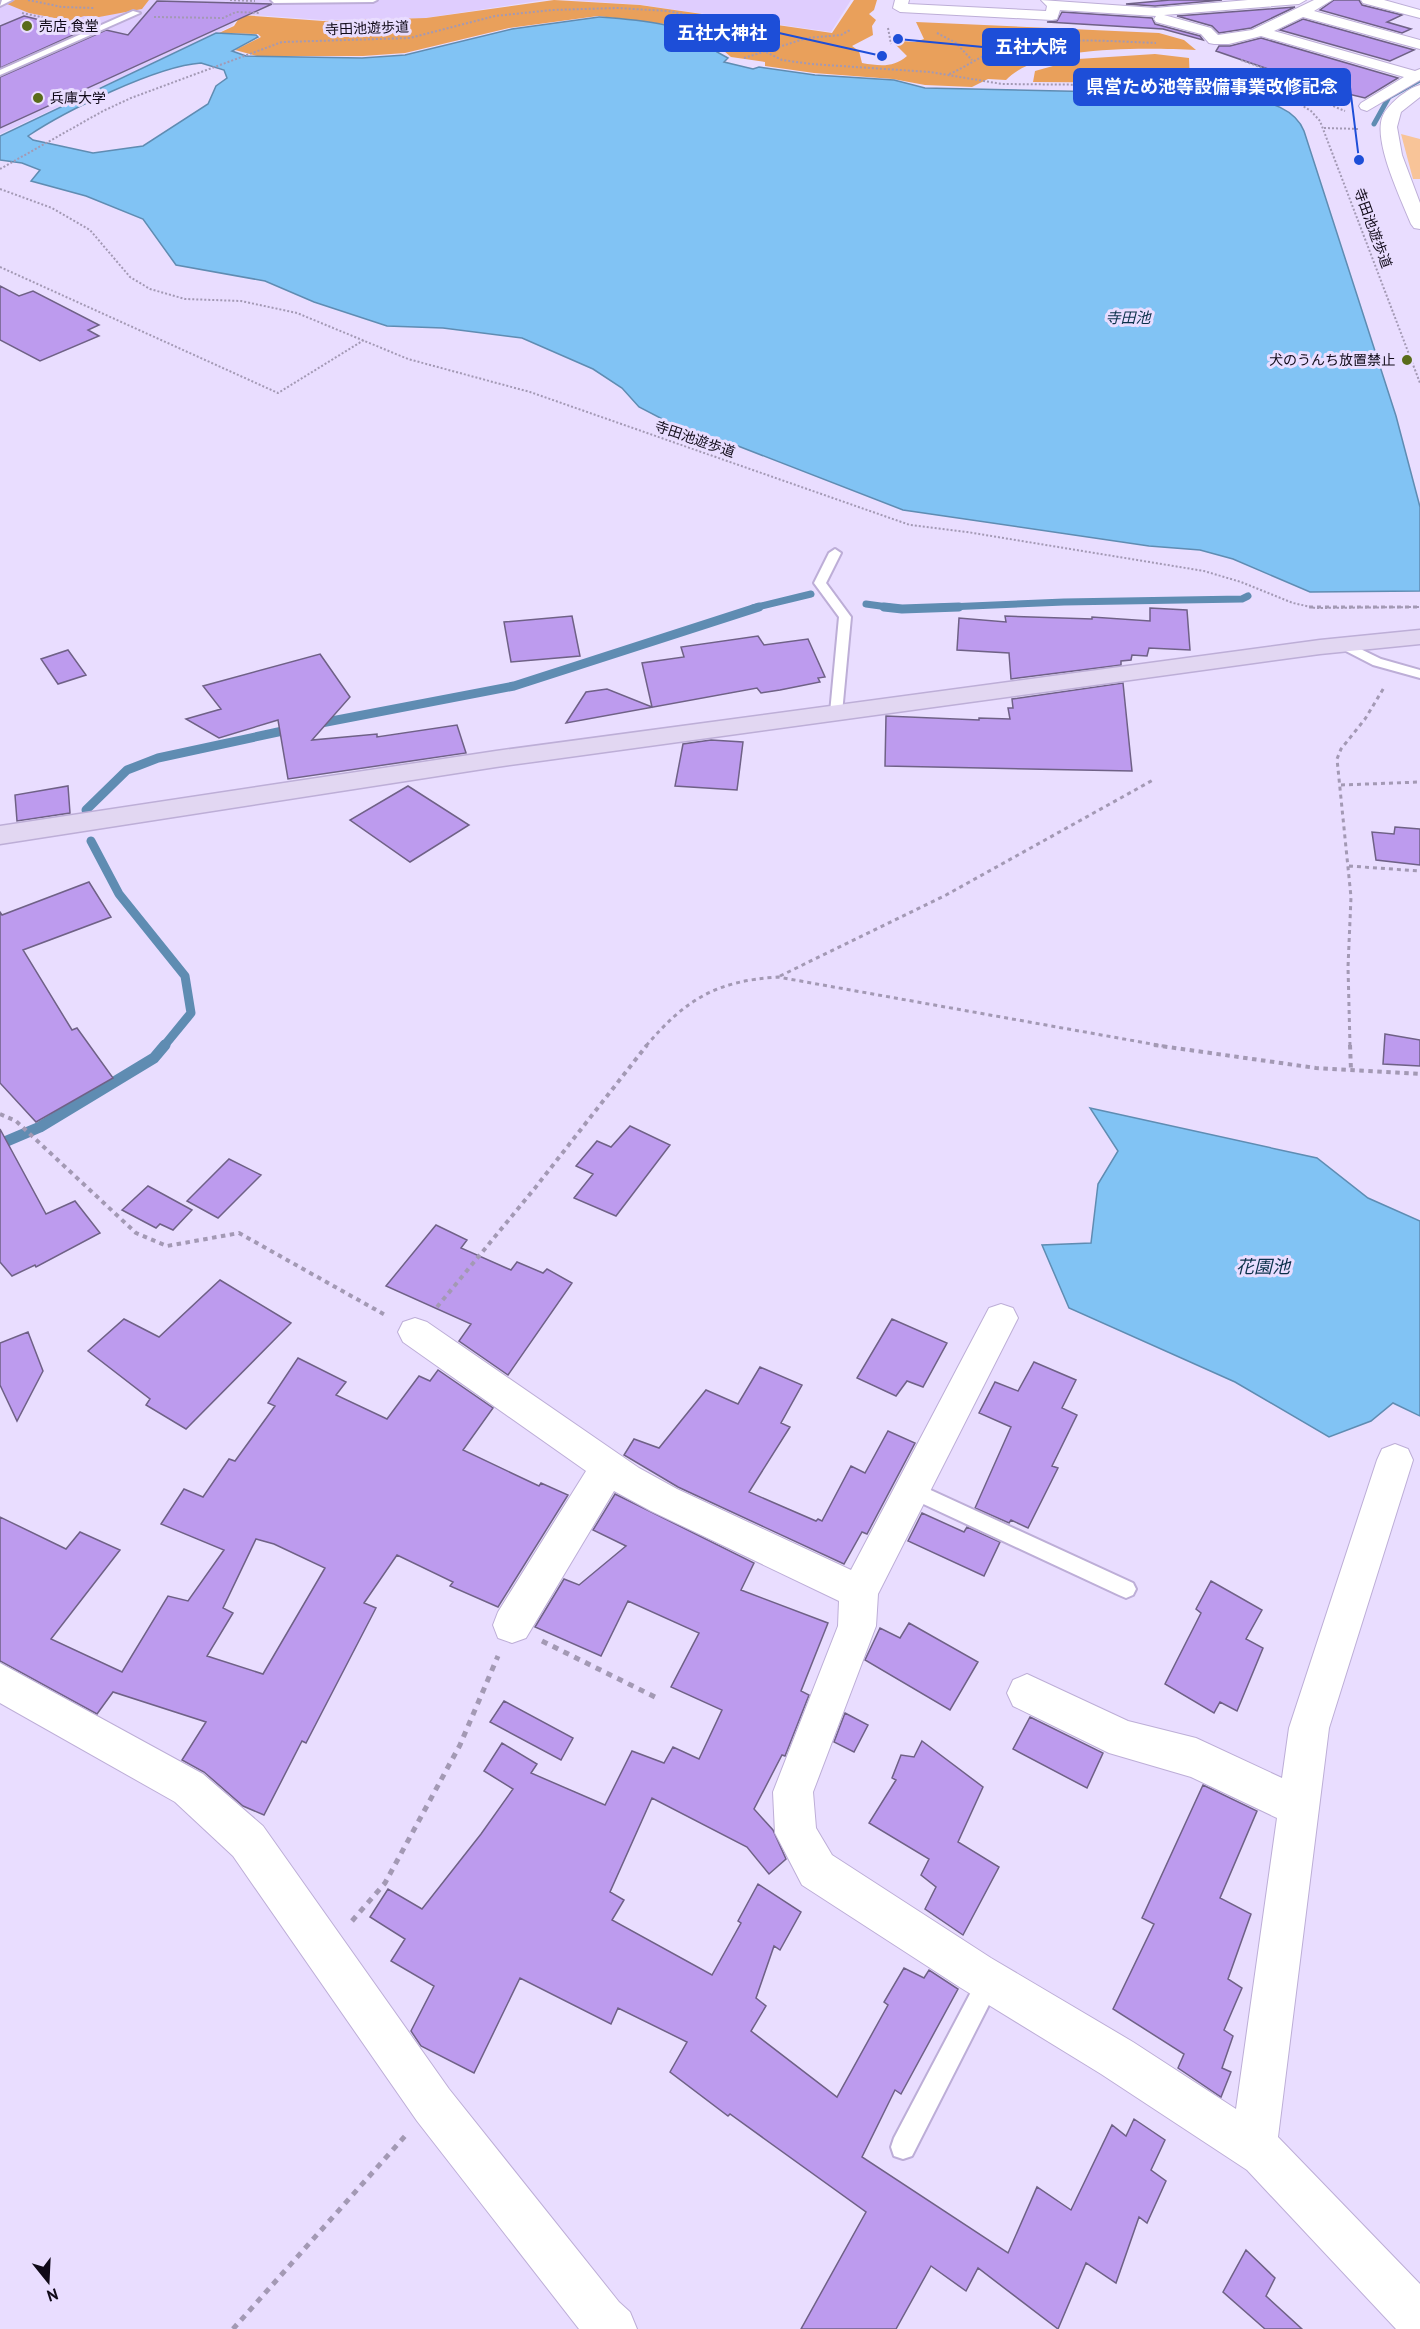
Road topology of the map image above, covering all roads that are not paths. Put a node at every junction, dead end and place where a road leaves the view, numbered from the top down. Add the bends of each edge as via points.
1 (8, 0) edge
2 (373, 0) edge
3 (1129, 0) edge
4 (1325, 0) edge
5 (1368, 0) edge
6 (274, 1) edge
7 (1051, 2) edge
8 (1212, 3) edge
9 (1296, 3) edge
10 (0, 4) edge
11 (900, 8) edge
12 (1143, 12) junction
13 (136, 13) road end
14 (1098, 13) dead end
15 (1420, 15) edge
16 (1261, 32) junction
17 (1420, 45) edge
18 (1346, 57) junction
19 (1328, 65) dead end
20 (0, 73) edge
21 (1419, 80) edge
22 (1369, 104) road end
23 (1394, 112) junction
24 (1411, 117) dead end
25 (1420, 224) edge
26 (835, 553) dead end
27 (1420, 637) edge
28 (1344, 645) junction
29 (1420, 674) edge
30 (837, 713) junction
31 (0, 835) edge
32 (1001, 1318) dead end
33 (415, 1332) road end
34 (1395, 1460) dead end
35 (608, 1468) junction
36 (911, 1489) junction
37 (1126, 1589) dead end
38 (859, 1592) junction
39 (512, 1625) road end
40 (0, 1682) edge
41 (1027, 1693) dead end
42 (1299, 1807) junction
43 (989, 1981) junction
44 (903, 2147) dead end
45 (1254, 2148) junction
46 (1420, 2319) edge
47 (613, 2329) edge

1 - 10 lane
2 - 6 lane
3 - 12 street
4 - 9 street
5 - 15 street
7 - 11 street via 1052,16
7 - 12 street
8 - 9 street
8 - 12 street
9 - 16 street
9 - 17 street
13 - 20 lane
14 - 16 street via 1165,20 1206,32 1214,40 1232,41
16 - 18 street
18 - 19 street
18 - 21 street
21 - 22 street
21 - 23 street
23 - 24 street
23 - 25 street via 1389,130 1399,174
26 - 30 lane via 820,583 845,617
27 - 28 street
28 - 29 lane via 1377,662
28 - 30 street
30 - 31 street via 495,759
32 - 36 street
33 - 35 street
34 - 42 street via 1309,1728
35 - 38 street via 664,1500
35 - 39 street
36 - 37 lane
36 - 38 street
38 - 43 street via 857,1626 793,1792 796,1833 817,1870
40 - 47 street via 189,1788 248,1841 433,2104
41 - 42 street via 1123,1739 1196,1758
42 - 45 street
43 - 44 lane
43 - 45 street via 1117,2058
45 - 46 street

